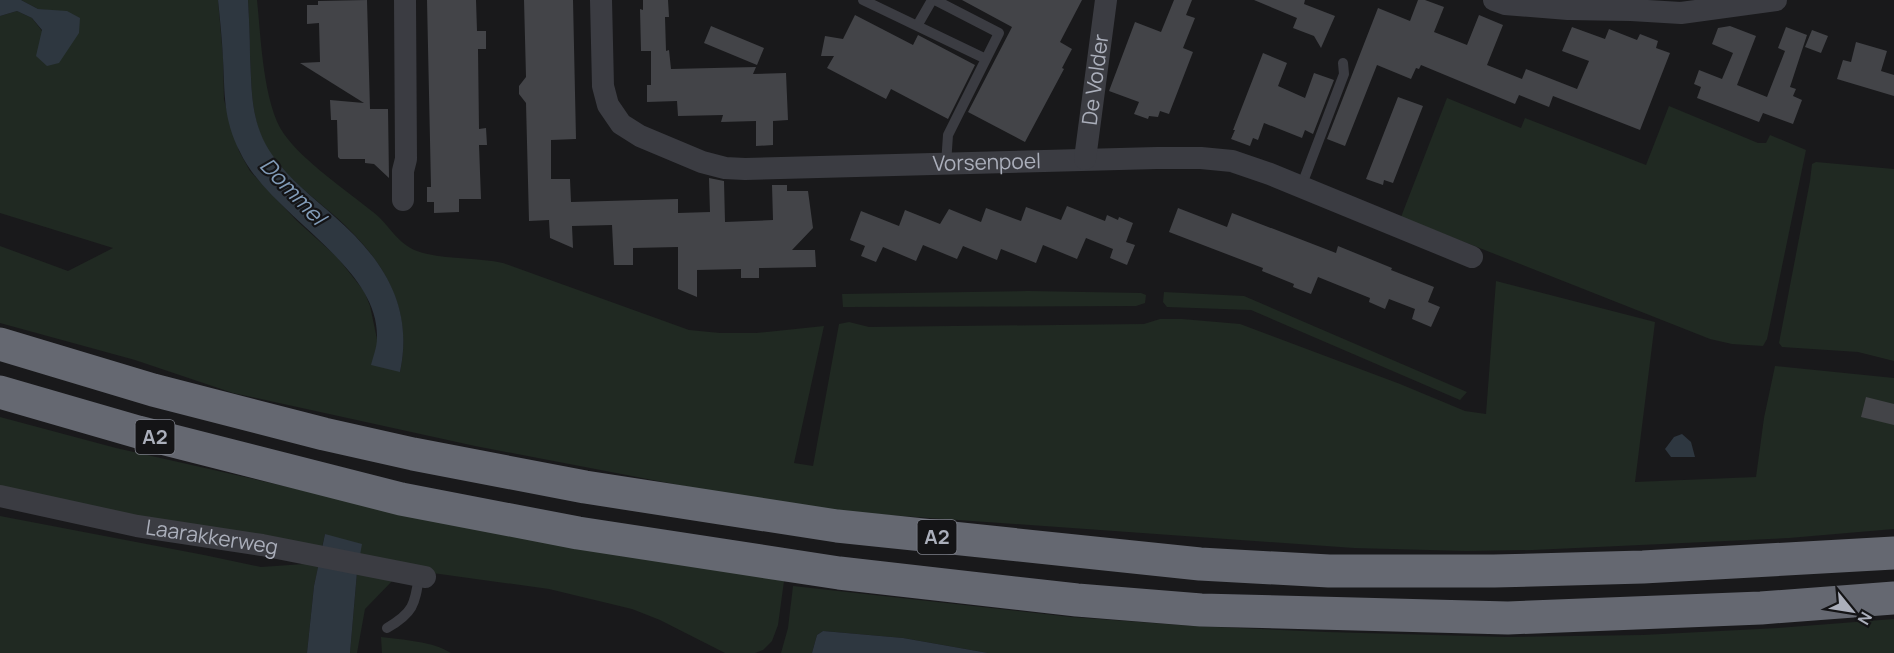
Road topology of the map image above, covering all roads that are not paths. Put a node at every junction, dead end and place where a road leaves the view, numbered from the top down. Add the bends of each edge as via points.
1 (405, 0) edge
2 (602, 0) edge
3 (863, 0) edge
4 (934, 0) edge
5 (1106, 0) edge
6 (1494, 0) edge
7 (1776, 0) edge
8 (1632, 5) edge
9 (917, 26) junction
10 (986, 59) junction
11 (1343, 63) dead end
12 (1085, 159) junction
13 (946, 164) junction
14 (1301, 187) junction
15 (403, 200) dead end
16 (1472, 257) dead end
17 (0, 344) edge
18 (0, 392) edge
19 (0, 496) edge
20 (1894, 553) edge
21 (422, 577) joint
22 (1894, 598) edge
23 (387, 628) dead end

1 - 15 street
2 - 13 street, Vorsenpoel via 603,86 608,105 621,124 640,136 725,168
3 - 9 lane
4 - 9 lane
4 - 10 lane via 999,33
5 - 12 street, De Volder
6 - 8 street via 1568,9
7 - 8 street via 1681,13
9 - 10 lane
10 - 13 lane via 948,135
11 - 14 lane via 1344,74
12 - 13 street, Vorsenpoel
12 - 14 street, Vorsenpoel via 1232,161
14 - 16 street, Vorsenpoel
17 - 20 highway, A2 via 153,390 413,454 585,488 837,526 1200,564 1329,571 1643,567
18 - 22 highway, A2 via 138,432 401,499 838,573 1053,597 1201,610 1508,618 1750,609
19 - 21 street, Laarakkerweg via 137,526
21 - 23 lane via 416,602 400,621

